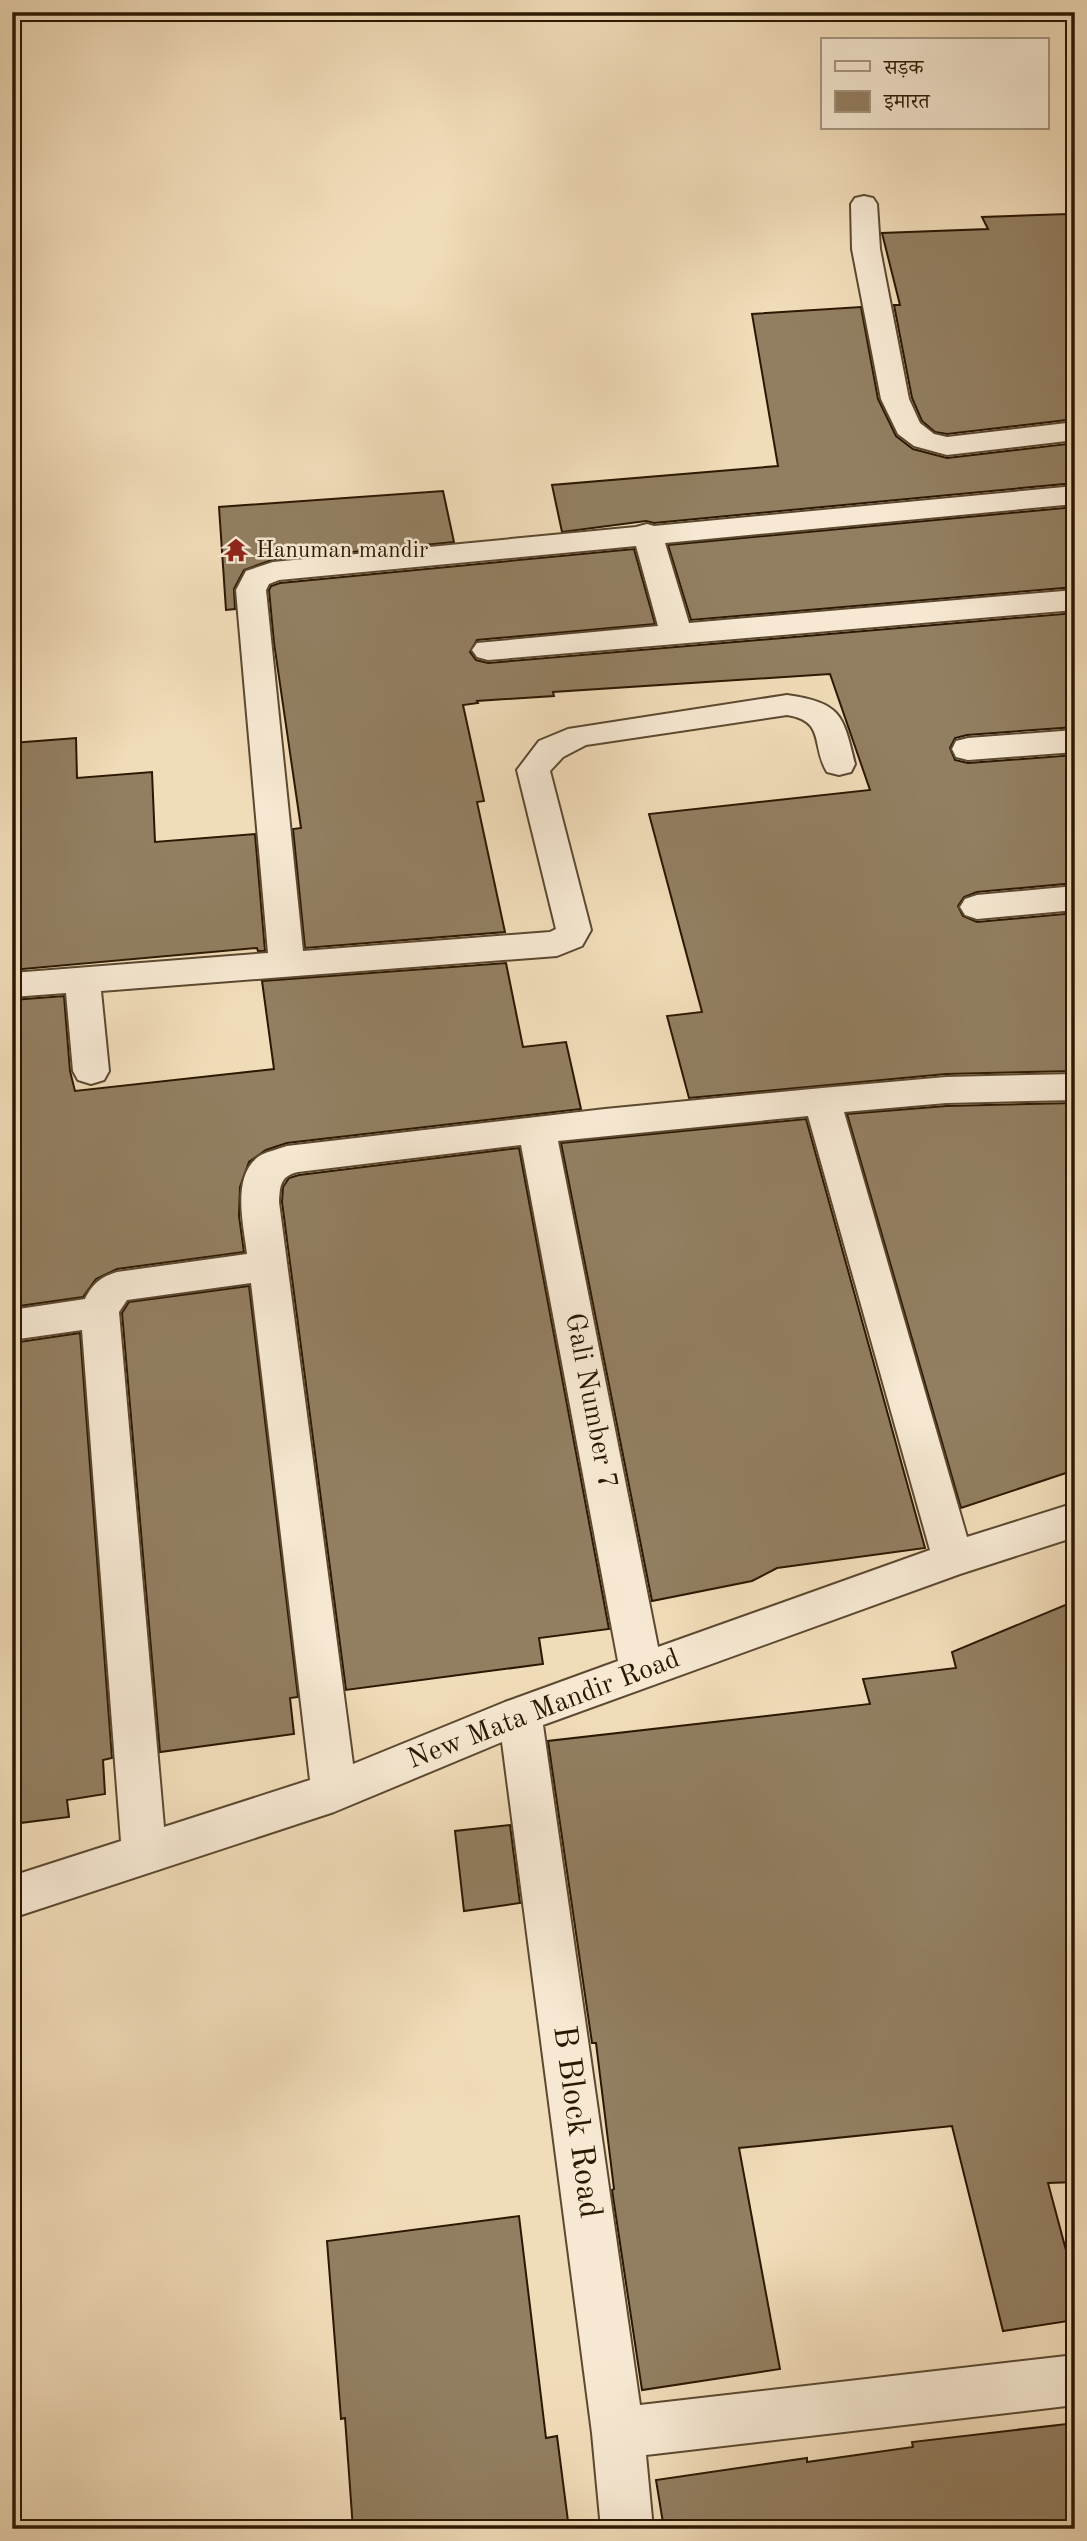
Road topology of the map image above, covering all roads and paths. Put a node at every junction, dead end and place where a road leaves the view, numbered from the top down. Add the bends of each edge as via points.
1 (864, 204) dead end
2 (1075, 431) edge
3 (1075, 495) edge
4 (647, 533) junction
5 (1075, 600) edge
6 (676, 633) junction
7 (488, 650) dead end
8 (1075, 741) edge
9 (968, 749) dead end
10 (839, 764) dead end
11 (1075, 898) edge
12 (977, 907) dead end
13 (287, 966) junction
14 (82, 979) junction
15 (12, 985) edge
16 (91, 1071) dead end
17 (1075, 1087) edge
18 (822, 1101) junction
19 (537, 1130) junction
20 (269, 1266) junction
21 (100, 1312) junction
22 (12, 1325) edge
23 (1075, 1520) edge
24 (953, 1559) junction
25 (642, 1672) junction
26 (520, 1715) junction
27 (334, 1791) junction
28 (144, 1852) junction
29 (12, 1896) edge
30 (1075, 2380) edge
31 (618, 2433) junction
32 (627, 2529) edge

1 - 2 street via 866,249 895,399 908,428 924,440 947,446
3 - 4 street
4 - 6 street
4 - 13 street via 273,571 257,579 251,590
5 - 6 street
6 - 7 street
8 - 9 street
10 - 13 street via 828,720 812,708 787,705 579,736 551,749 533,770 574,930 570,937 557,944
11 - 12 street
13 - 14 street
14 - 15 street
14 - 16 street
17 - 18 street via 946,1090
18 - 19 street
18 - 24 street
19 - 20 street via 278,1162 261,1180
19 - 25 street, Gali Number 7
20 - 21 street via 117,1287 106,1296
20 - 27 street
21 - 22 street
21 - 28 street
23 - 24 street, New Mata Mandir Road
24 - 25 street, New Mata Mandir Road
25 - 26 street, New Mata Mandir Road
26 - 27 street, New Mata Mandir Road
26 - 31 street, B Block Road
27 - 28 street, New Mata Mandir Road
28 - 29 street, New Mata Mandir Road
30 - 31 street
31 - 32 street, B Block Road

